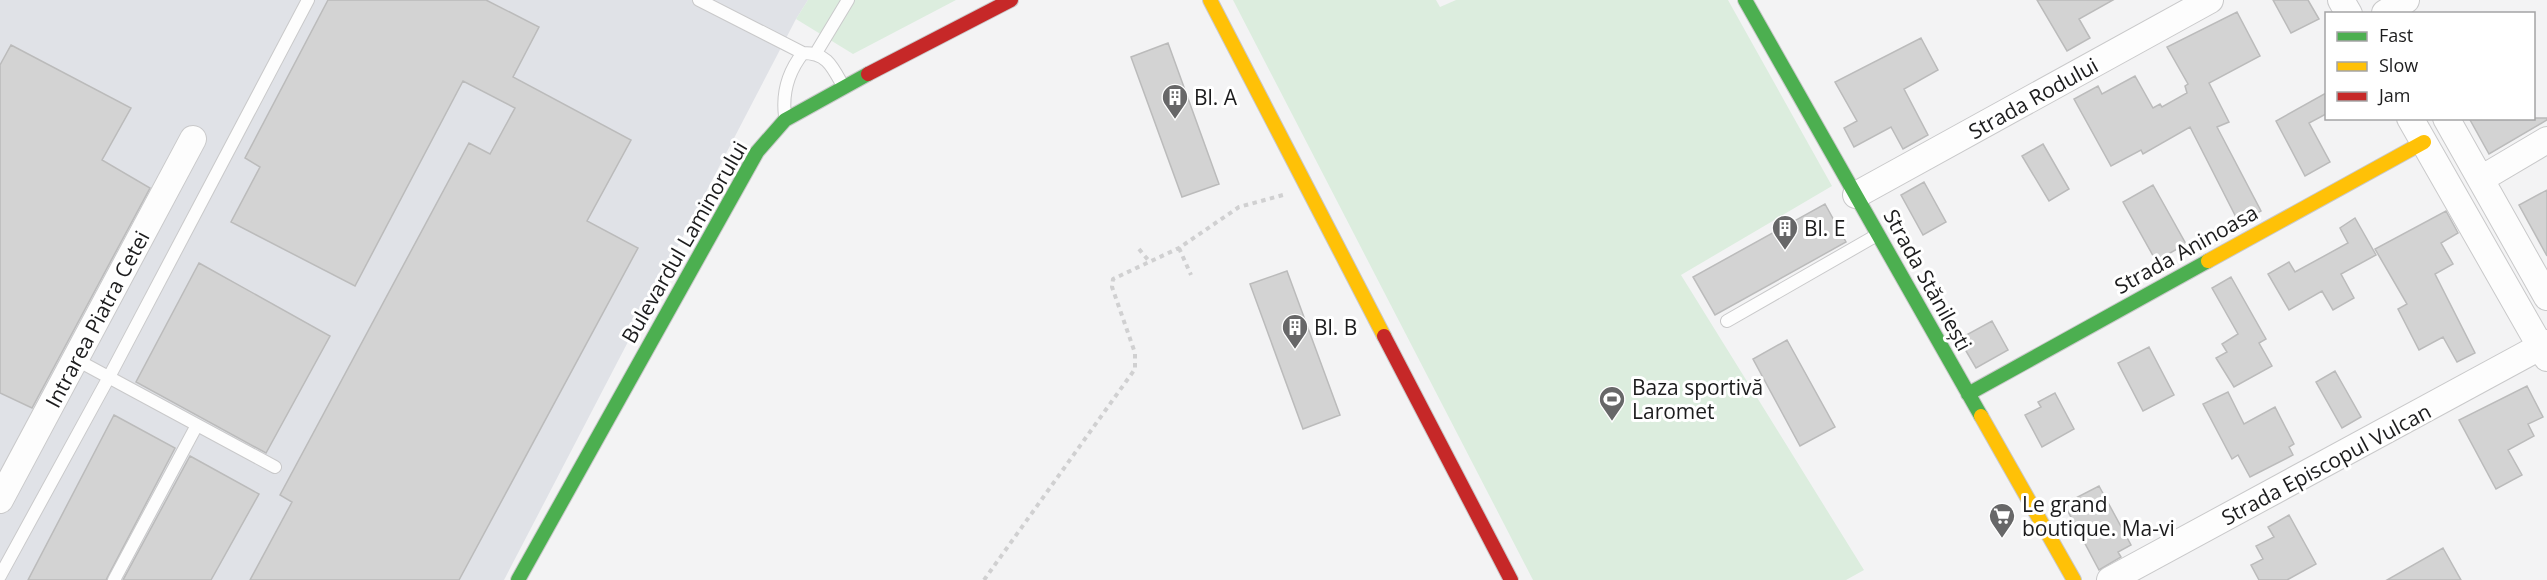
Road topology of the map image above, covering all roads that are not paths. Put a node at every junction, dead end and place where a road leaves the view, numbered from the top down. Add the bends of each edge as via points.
1 (308, 0) edge
2 (699, 0) edge
3 (848, 0) edge
4 (1011, 0) edge
5 (1210, 0) edge
6 (1745, 0) edge
7 (2210, 0) edge
8 (803, 53) junction
9 (816, 53) junction
10 (843, 87) junction
11 (785, 120) junction
12 (2411, 120) edge
13 (2447, 120) edge
14 (193, 139) dead end
15 (2547, 140) edge
16 (2424, 142) junction
17 (2481, 179) junction
18 (1856, 195) junction
19 (1878, 234) junction
20 (2547, 297) edge
21 (1727, 321) dead end
22 (2545, 349) edge
23 (75, 359) junction
24 (109, 377) junction
25 (1968, 394) junction
26 (197, 425) junction
27 (275, 468) dead end
28 (0, 500) edge
29 (0, 576) edge
30 (114, 580) edge
31 (518, 580) edge
32 (1511, 580) edge
33 (2074, 580) edge
34 (2110, 580) edge

1 - 24 lane
2 - 8 lane
3 - 9 lane
4 - 10 street, Bulevardul Laminorului
5 - 32 street
6 - 18 street, Strada Stănilești
7 - 18 street, Strada Rodului
8 - 9 lane
8 - 11 lane via 788,80 783,101
9 - 10 lane via 829,60
10 - 11 street, Bulevardul Laminorului
11 - 31 street, Bulevardul Laminorului via 757,152
12 - 16 street
13 - 17 street
14 - 23 street, Intrarea Piatra Cetei
15 - 17 street
16 - 22 street
16 - 25 street, Strada Aninoasa
17 - 20 street
18 - 19 street, Strada Stănilești
19 - 21 lane
19 - 25 street, Strada Stănilești
22 - 34 street, Strada Episcopul Vulcan
23 - 24 lane
23 - 28 street, Intrarea Piatra Cetei
24 - 26 lane
24 - 29 lane
25 - 33 street, Strada Stănilești
26 - 27 lane
26 - 30 lane

